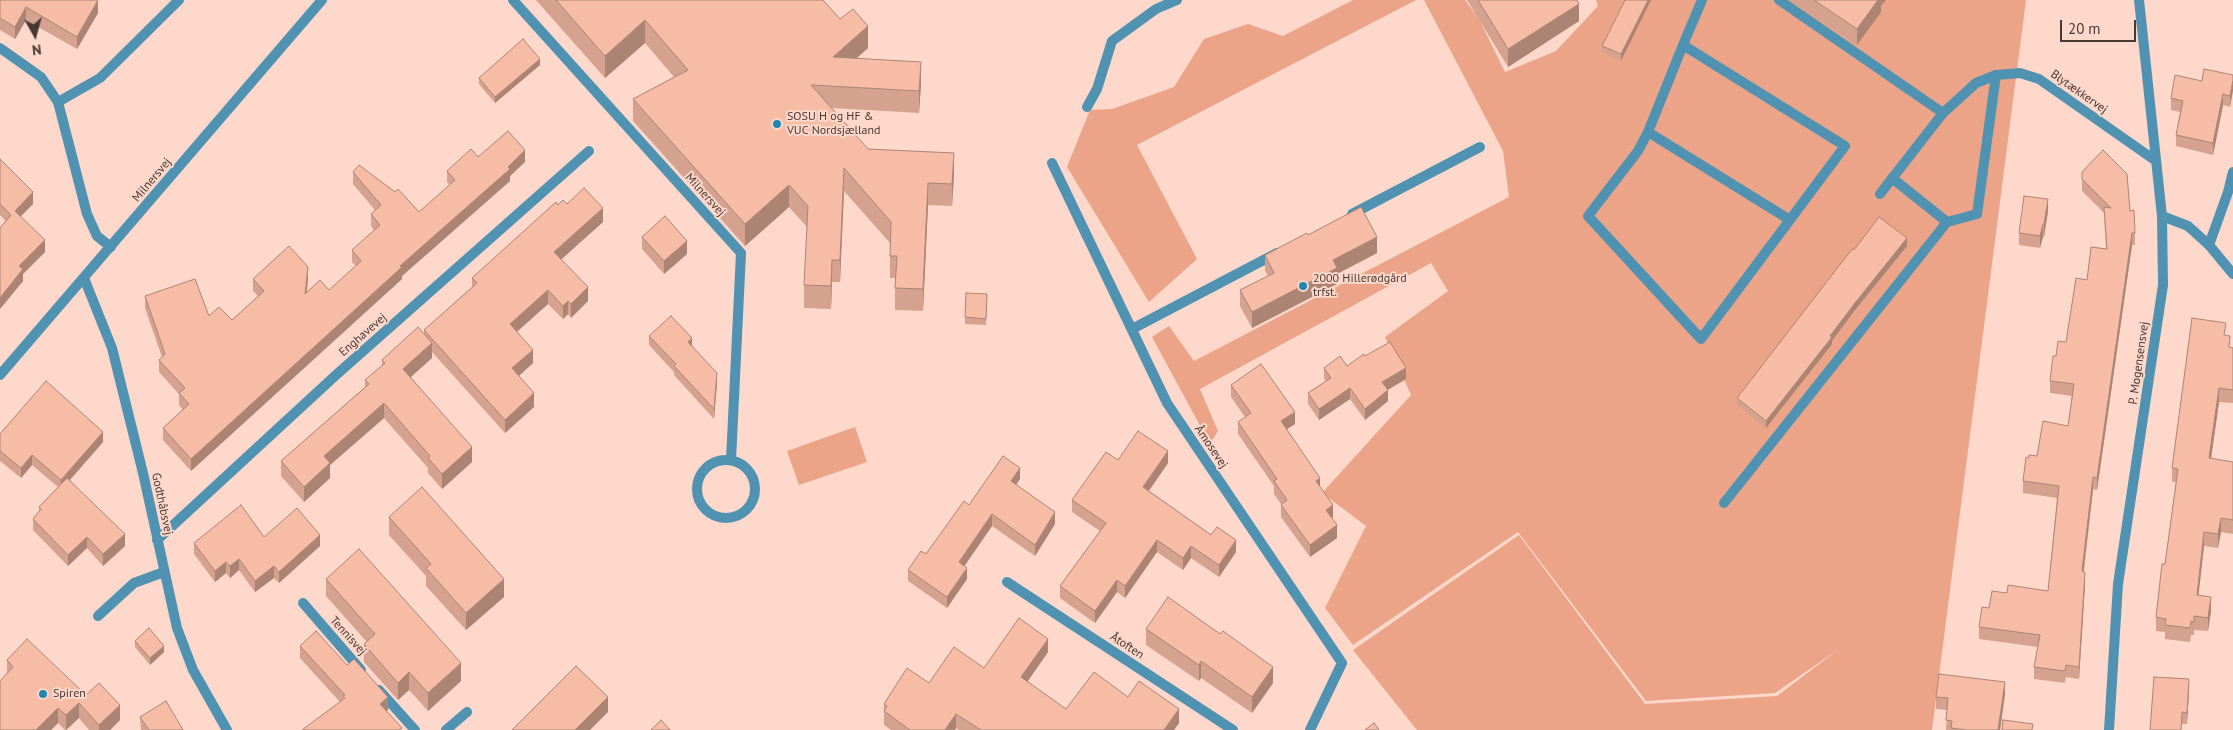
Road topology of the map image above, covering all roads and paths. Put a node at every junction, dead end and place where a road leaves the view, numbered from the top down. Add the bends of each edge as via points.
1 (179, 0) edge
2 (322, 0) edge
3 (513, 0) edge
4 (1177, 0) edge
5 (1702, 0) edge
6 (1780, 0) edge
7 (2140, 0) edge
8 (1683, 45) junction
9 (0, 48) edge
10 (1996, 75) junction
11 (58, 102) junction
12 (1087, 107) dead end
13 (1943, 113) junction
14 (1648, 132) junction
15 (1480, 147) dead end
16 (589, 151) dead end
17 (2156, 162) junction
18 (1052, 163) dead end
19 (2233, 172) edge
20 (1892, 178) junction
21 (1880, 194) dead end
22 (2162, 216) junction
23 (1341, 219) edge
24 (1790, 220) junction
25 (1947, 222) junction
26 (1289, 246) edge
27 (2209, 246) junction
28 (111, 247) junction
29 (2233, 274) edge
30 (84, 278) junction
31 (1132, 329) junction
32 (0, 375) edge
33 (731, 460) junction
34 (1724, 503) dead end
35 (157, 540) junction
36 (164, 572) junction
37 (1006, 582) dead end
38 (302, 604) dead end
39 (98, 616) dead end
40 (467, 712) dead end
41 (227, 730) edge
42 (415, 730) edge
43 (446, 730) edge
44 (1233, 730) edge
45 (1310, 730) edge
46 (2109, 730) edge

1 - 11 street via 100,78
2 - 28 street, Milnersvej
3 - 33 street, Milnersvej via 741,253
4 - 12 street via 1156,9 1112,41 1097,89
5 - 8 street
6 - 13 street
7 - 17 street, P. Mogensensvej
8 - 14 street
8 - 24 street via 1845,146
9 - 11 street via 41,77
10 - 13 street, Blytækkervej via 1976,83
10 - 17 street, Blytækkervej via 2020,72 2039,79
10 - 25 street via 1977,214
11 - 28 street via 87,214 98,236
13 - 20 street, Blytækkervej
14 - 24 street
14 - 24 street via 1638,151 1588,216 1701,339
15 - 23 street
16 - 35 street, Enghavevej
17 - 22 street, P. Mogensensvej
18 - 31 street, Åmosevej
19 - 27 street
20 - 21 street, Blytækkervej
20 - 25 street
22 - 27 street via 2188,226
22 - 46 street, P. Mogensensvej via 2163,285 2118,584
25 - 34 street
26 - 31 street
27 - 29 street
28 - 30 street, Milnersvej
30 - 32 street, Milnersvej
30 - 35 street, Godthåbsvej via 112,348
31 - 45 street, Åmosevej via 1167,403 1342,663
33 - 33 street via 708,465 696,488 706,511 724,519 743,513 754,497 755,487 748,469
35 - 36 street, Godthåbsvej
36 - 39 street via 134,583
36 - 41 street, Godthåbsvej via 177,628 192,670
37 - 44 street, Åtoften
38 - 42 street, Tennisvej
40 - 43 street

